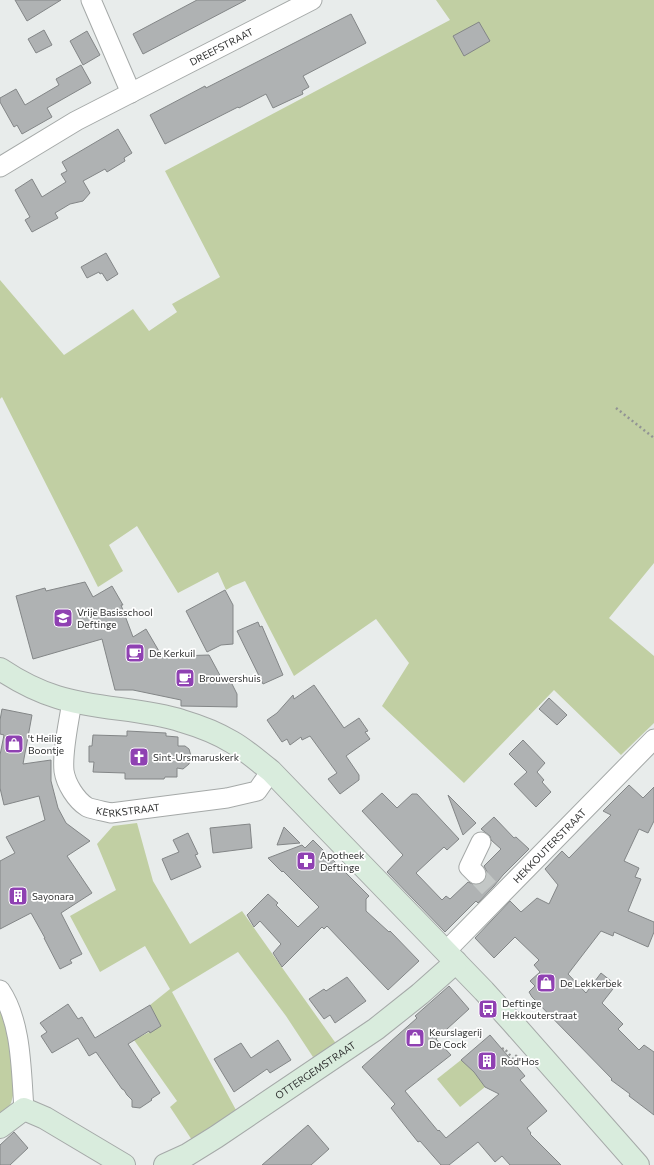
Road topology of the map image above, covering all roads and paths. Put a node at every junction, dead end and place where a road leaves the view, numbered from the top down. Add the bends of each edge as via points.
1 (91, 0) edge
2 (312, 0) edge
3 (131, 93) junction
4 (0, 167) edge
5 (616, 408) dead end
6 (654, 438) edge
7 (0, 669) edge
8 (72, 701) junction
9 (654, 739) edge
10 (271, 771) junction
11 (481, 842) dead end
12 (476, 874) tunnel mouth
13 (451, 957) junction
14 (0, 990) edge
15 (24, 1109) junction
16 (0, 1127) edge
17 (124, 1165) edge
18 (165, 1165) edge
19 (638, 1165) edge

1 - 3 street
2 - 3 street, DREEFSTRAAT
3 - 4 street, DREEFSTRAAT via 76,120
5 - 6 path
7 - 8 street via 44,692
8 - 10 street via 163,716 214,732
8 - 10 street, KERKSTRAAT via 64,772 74,794 86,806 96,810 111,813 227,798 257,791
9 - 13 street, HEKKOUTERSTRAAT via 494,893
10 - 13 street
11 - 12 street via 469,867
13 - 18 street, OTTERGEMSTRAAT via 420,994 376,1029 216,1137
13 - 19 street
14 - 15 street via 14,1022
15 - 16 street
15 - 17 street

